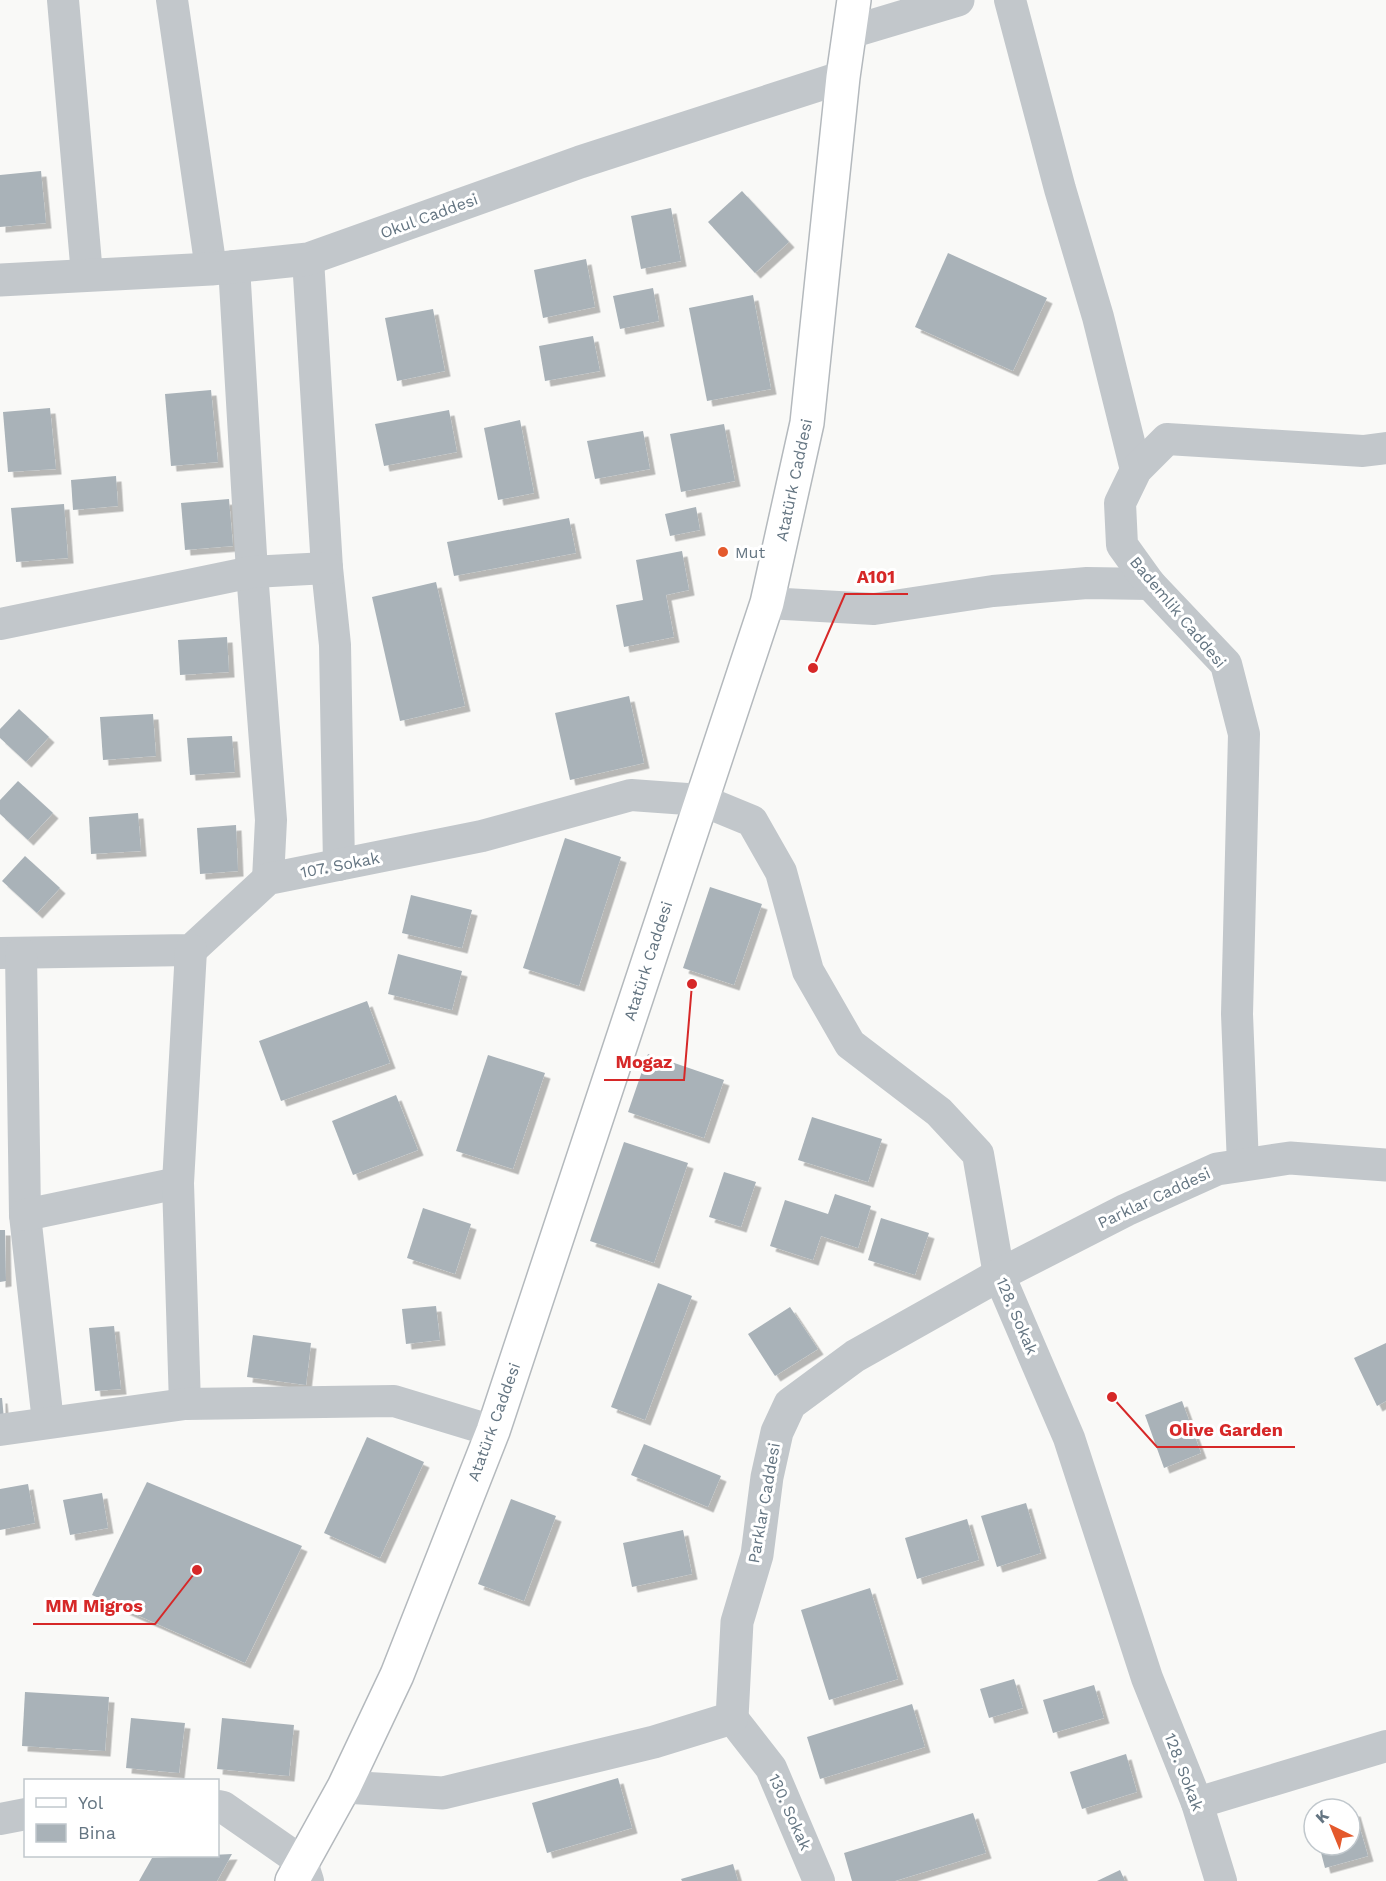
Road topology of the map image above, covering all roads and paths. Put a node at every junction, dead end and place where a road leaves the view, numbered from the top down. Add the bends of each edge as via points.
1 (63, 0) edge
2 (172, 0) edge
3 (854, 0) edge
4 (958, 0) edge
5 (1010, 0) edge
6 (851, 32) junction
7 (843, 77) junction
8 (308, 259) junction
9 (223, 267) junction
10 (87, 275) junction
11 (0, 280) edge
12 (1386, 448) edge
13 (1136, 470) junction
14 (327, 568) junction
15 (252, 572) junction
16 (1150, 584) junction
17 (767, 603) junction
18 (0, 624) edge
19 (701, 800) junction
20 (339, 865) junction
21 (268, 879) junction
22 (191, 950) junction
23 (10, 954) edge
24 (1243, 1165) junction
25 (1386, 1165) edge
26 (178, 1183) junction
27 (25, 1215) junction
28 (999, 1275) junction
29 (185, 1404) junction
30 (48, 1422) junction
31 (0, 1430) edge
32 (493, 1431) junction
33 (732, 1718) junction
34 (1386, 1746) edge
35 (344, 1787) junction
36 (1197, 1803) junction
37 (219, 1806) edge
38 (24, 1814) edge
39 (0, 1819) edge
40 (301, 1875) edge
41 (819, 1881) edge
42 (1221, 1881) edge

1 - 10 street
2 - 9 street
3 - 6 main road, Atatürk Caddesi
4 - 6 street
5 - 13 street
6 - 7 main road, Atatürk Caddesi
7 - 8 street, Okul Caddesi via 580,162
7 - 17 main road, Atatürk Caddesi via 807,423
8 - 9 street, Okul Caddesi
8 - 14 street
9 - 10 street, Okul Caddesi
9 - 15 street
10 - 11 street, Okul Caddesi
12 - 13 street, Bademlik Caddesi via 1363,451 1167,439
13 - 16 street, Bademlik Caddesi via 1120,503 1122,545
14 - 15 street
14 - 20 street via 335,645
15 - 18 street
15 - 21 street via 271,820
16 - 17 street via 1087,583 993,591 874,609
16 - 24 street, Bademlik Caddesi via 1226,664 1244,734 1237,1014
17 - 19 main road, Atatürk Caddesi
19 - 20 street, 107. Sokak via 631,795 482,836
19 - 28 street, 128. Sokak via 752,821 781,872 808,971 850,1044 939,1112 978,1154
19 - 32 main road, Atatürk Caddesi
20 - 21 street, 107. Sokak
21 - 22 street
22 - 23 street
22 - 26 street
23 - 27 street
24 - 25 street, Parklar Caddesi via 1290,1158
24 - 28 street, Parklar Caddesi via 1217,1169 1126,1210
26 - 27 street
26 - 29 street
27 - 30 street
28 - 33 street, Parklar Caddesi via 855,1356 790,1404 777,1432 757,1555 736,1622
28 - 36 street, 128. Sokak via 1069,1438 1147,1678
29 - 30 street
29 - 32 street via 394,1401
30 - 31 street
32 - 35 main road, Atatürk Caddesi via 397,1675
33 - 35 street via 654,1742 443,1793
33 - 41 street, 130. Sokak via 771,1768
34 - 36 street
35 - 40 main road, Atatürk Caddesi
36 - 42 street, 128. Sokak
37 - 40 street
38 - 39 street

